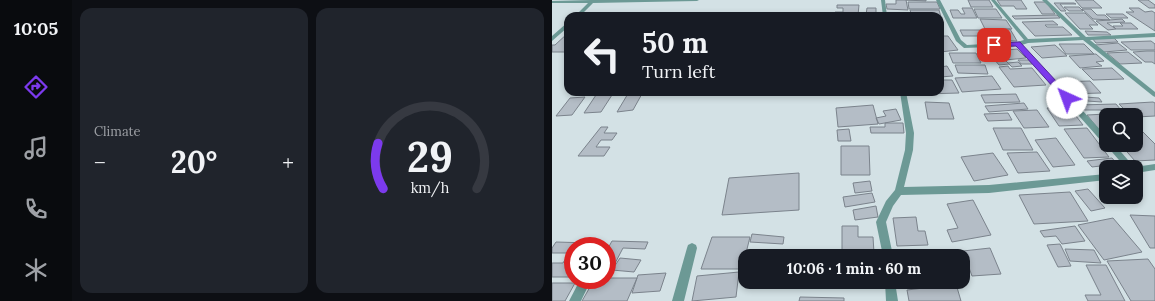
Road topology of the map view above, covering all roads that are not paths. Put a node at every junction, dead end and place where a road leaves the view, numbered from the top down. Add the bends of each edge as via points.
1 (697, 0) edge
2 (883, 0) edge
3 (938, 0) edge
4 (993, 0) edge
5 (1044, 0) edge
6 (594, 1) edge
7 (552, 2) edge
8 (582, 12) edge
9 (885, 12) edge
10 (564, 28) edge
11 (1155, 34) edge
12 (1084, 38) junction
13 (552, 39) edge
14 (1027, 41) junction
15 (1018, 44) junction
16 (1155, 95) edge
17 (904, 96) edge
18 (1099, 133) edge
19 (1116, 152) edge
20 (1124, 160) edge
21 (1155, 167) edge
22 (1143, 169) edge
23 (1099, 178) edge
24 (899, 191) junction
25 (692, 248) dead end
26 (887, 249) edge
27 (581, 289) edge
28 (891, 289) edge
29 (575, 301) edge
30 (678, 301) edge
31 (892, 301) edge

1 - 6 street
2 - 9 street
3 - 15 street via 959,41 966,47
4 - 14 street
5 - 12 street
6 - 7 street
6 - 8 street
10 - 13 street
11 - 12 street
12 - 14 street
12 - 16 street
14 - 15 street
15 - 18 street
17 - 24 street via 910,133 909,150
19 - 20 street
21 - 22 street
23 - 24 street via 989,189
24 - 26 street via 889,204 882,222
25 - 30 street
27 - 29 street
28 - 31 street

